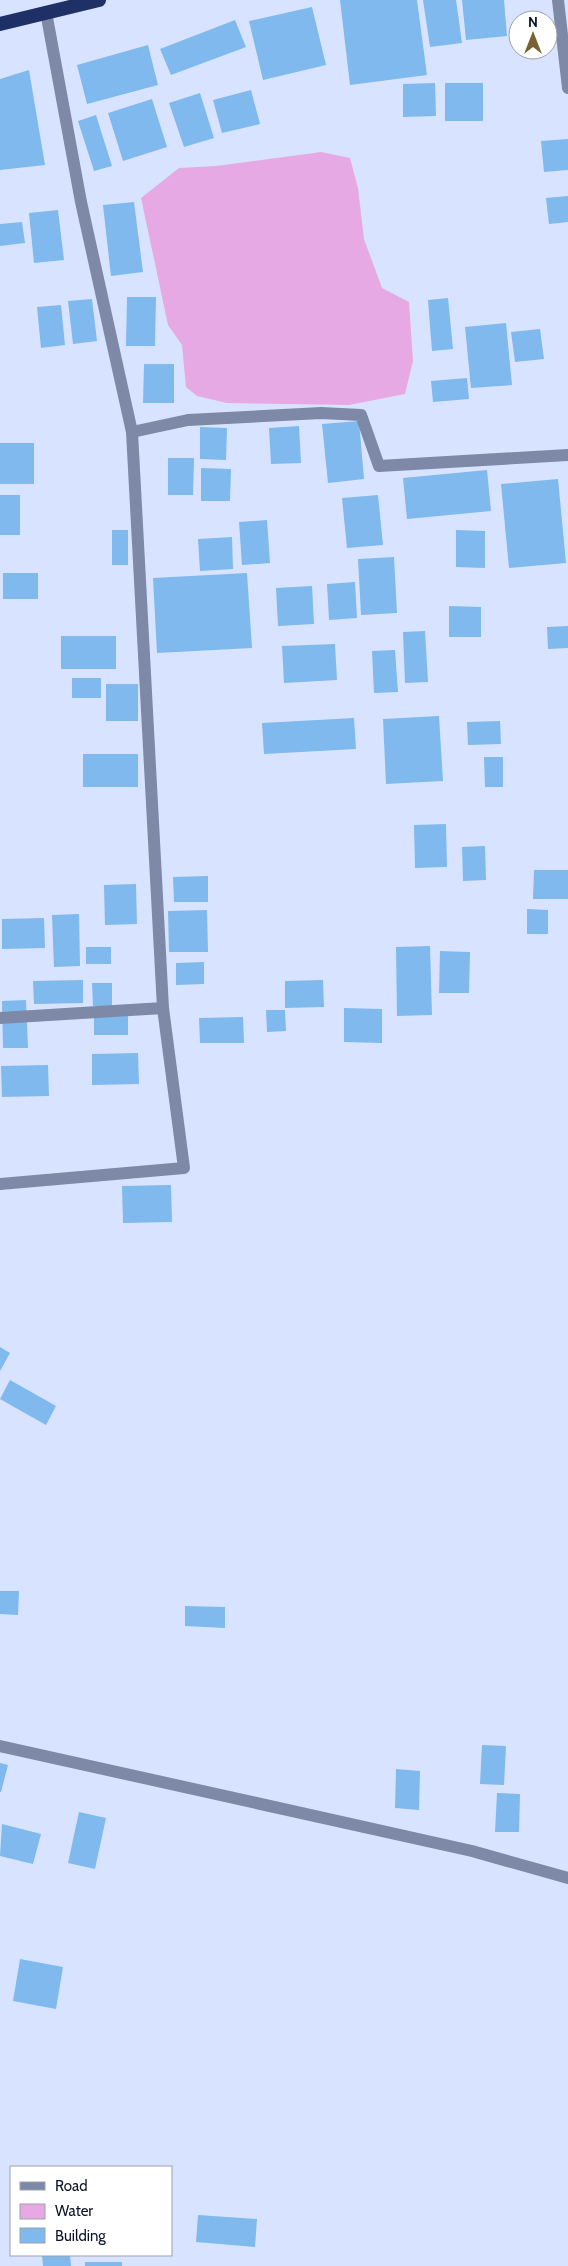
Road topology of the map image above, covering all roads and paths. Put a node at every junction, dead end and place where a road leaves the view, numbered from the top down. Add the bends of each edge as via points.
1 (98, 0) edge
2 (558, 0) edge
3 (46, 12) junction
4 (0, 24) edge
5 (568, 88) edge
6 (132, 432) junction
7 (568, 455) edge
8 (164, 1008) junction
9 (0, 1018) edge
10 (0, 1184) edge
11 (0, 1746) edge
12 (568, 1878) edge

1 - 3 highway
2 - 5 street
3 - 4 highway
3 - 6 street via 81,202
6 - 7 street via 188,420 329,413 361,415 379,466
6 - 8 street
8 - 9 street
8 - 10 street via 184,1168
11 - 12 street via 472,1851

